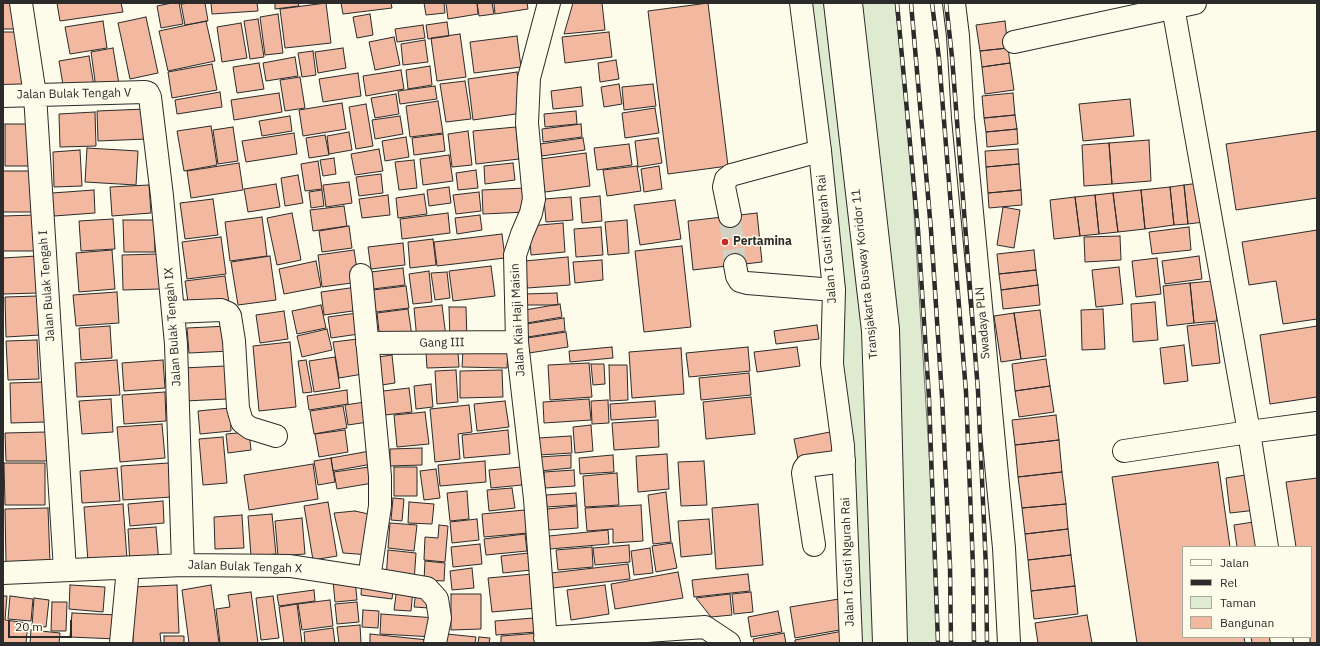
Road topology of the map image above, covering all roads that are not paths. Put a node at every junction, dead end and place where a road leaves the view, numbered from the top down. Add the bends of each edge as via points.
1 (21, 3) edge
2 (549, 3) edge
3 (801, 3) edge
4 (835, 3) edge
5 (851, 3) edge
6 (954, 3) edge
7 (1195, 3) edge
8 (1173, 7) junction
9 (1014, 42) dead end
10 (145, 92) joint
11 (35, 95) junction
12 (3, 96) edge
13 (820, 150) junction
14 (730, 216) tunnel mouth
15 (736, 266) tunnel mouth
16 (361, 275) dead end
17 (834, 290) junction
18 (173, 312) junction
19 (517, 342) junction
20 (367, 343) junction
21 (1317, 423) edge
22 (1248, 432) junction
23 (276, 436) dead end
24 (1124, 451) dead end
25 (844, 461) junction
26 (814, 545) dead end
27 (1267, 546) edge
28 (183, 565) junction
29 (128, 568) junction
30 (65, 570) junction
31 (3, 573) edge
32 (362, 577) junction
33 (546, 641) edge
34 (121, 643) edge
35 (435, 643) edge
36 (729, 643) edge
37 (851, 643) edge
38 (884, 643) edge
39 (896, 643) edge
40 (1009, 643) edge

1 - 11 street, Jalan Bulak Tengah I
2 - 19 street, Jalan Kiai Haji Maisin via 530,78 528,123 534,199 532,213 515,255
3 - 13 street, Jalan I Gusti Ngurah Rai
4 - 38 street, Transjakarta Busway Koridor 11 via 873,331
5 - 39 street via 888,329
6 - 40 street, Swadaya PLN via 1004,548
7 - 8 street
8 - 9 street
8 - 22 street
10 - 11 street, Jalan Bulak Tengah V
10 - 18 street, Jalan Bulak Tengah IX via 150,97
11 - 12 street, Jalan Bulak Tengah V
11 - 30 street, Jalan Bulak Tengah I
13 - 14 street via 731,175 726,179 724,187
13 - 17 street, Jalan I Gusti Ngurah Rai
15 - 17 street via 740,281 747,283
16 - 20 street
17 - 25 street, Jalan I Gusti Ngurah Rai via 832,364
18 - 23 street via 221,310 228,313 234,341 238,408 242,422 250,428
18 - 28 street, Jalan Bulak Tengah IX
19 - 20 street, Gang III
19 - 33 street, Jalan Kiai Haji Maisin via 535,499
20 - 32 street via 380,476 380,506 370,572
21 - 22 street
22 - 24 street
22 - 27 street
25 - 26 street via 806,466 804,469
25 - 37 street, Jalan I Gusti Ngurah Rai
28 - 29 street, Jalan Bulak Tengah X
28 - 32 street, Jalan Bulak Tengah X via 290,566
29 - 30 street, Jalan Bulak Tengah X
29 - 34 street
30 - 31 street, Jalan Bulak Tengah X
32 - 35 street, Jalan Bulak Tengah X via 427,588 437,599 440,618
33 - 36 street via 705,627

